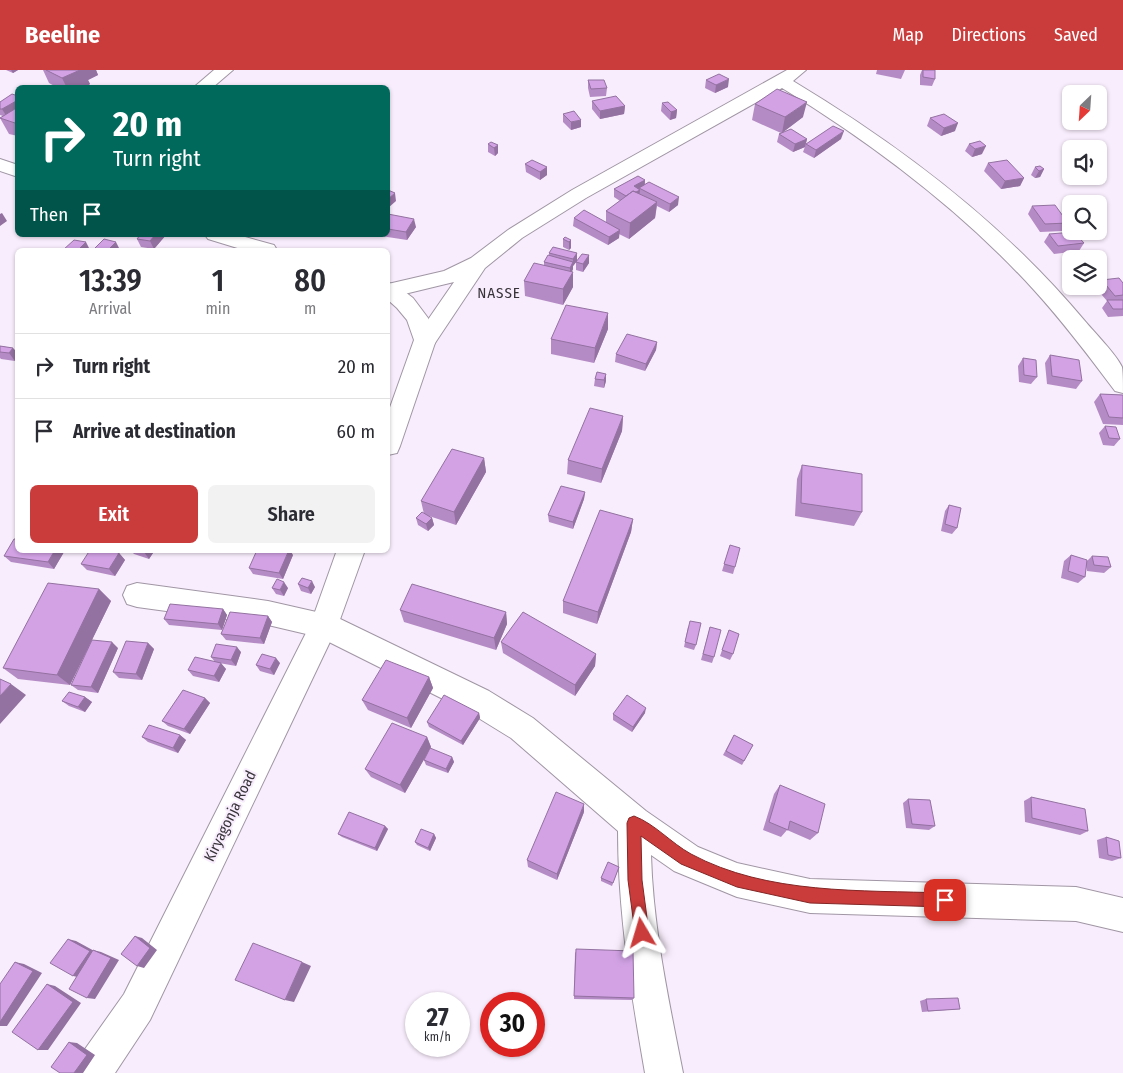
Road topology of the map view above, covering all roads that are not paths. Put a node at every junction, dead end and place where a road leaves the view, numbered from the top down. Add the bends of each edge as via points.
1 (225, 70) edge
2 (790, 76) edge
3 (205, 85) edge
4 (0, 165) edge
5 (15, 170) edge
6 (222, 237) edge
7 (260, 248) edge
8 (478, 263) junction
9 (390, 290) edge
10 (390, 292) edge
11 (425, 340) junction
12 (1123, 384) edge
13 (390, 440) edge
14 (350, 553) edge
15 (137, 595) dead end
16 (324, 625) junction
17 (634, 823) junction
18 (1123, 915) edge
19 (92, 1073) edge
20 (664, 1073) edge

1 - 3 street
2 - 8 street via 579,194 515,234
2 - 12 street via 956,204 1013,256 1086,335
4 - 5 street
6 - 7 street
8 - 9 street via 450,276
8 - 11 street
10 - 11 street via 417,318
11 - 13 street
14 - 16 street, Kiryagonja Road
15 - 16 street via 268,613
16 - 17 street via 478,701 522,728
16 - 19 street, Kiryagonja Road via 137,1006
17 - 18 street via 686,859 737,880 810,896 1076,904
17 - 20 street via 635,880 651,1004

